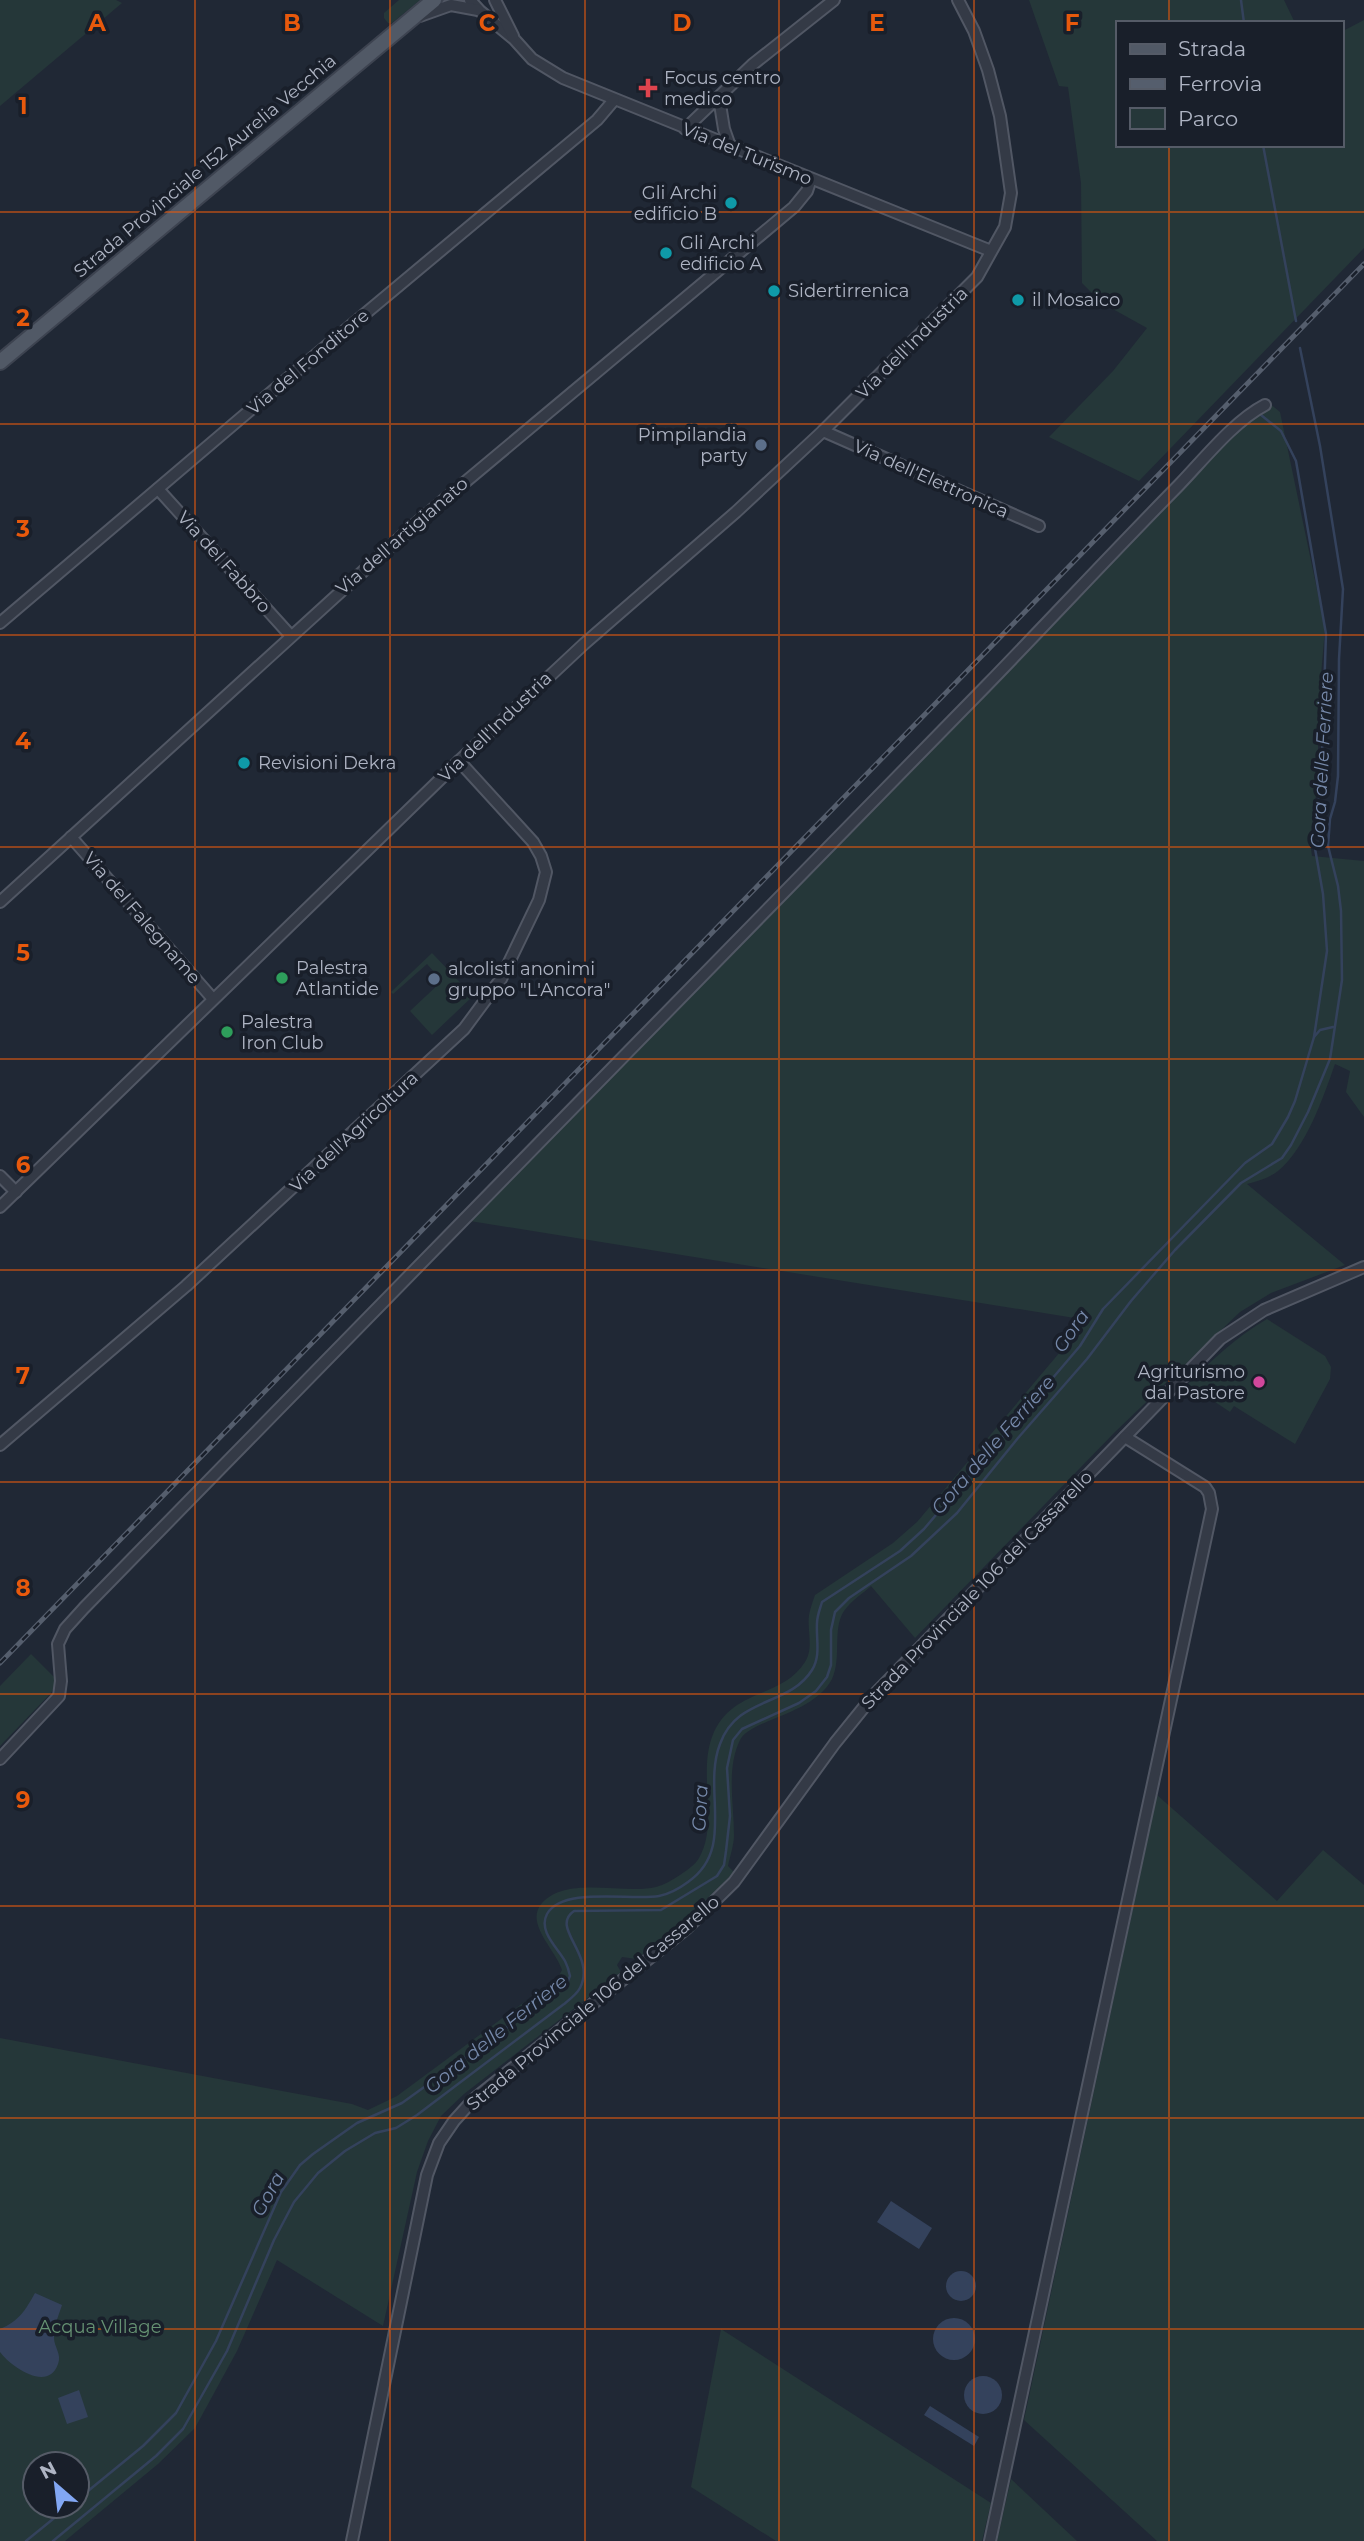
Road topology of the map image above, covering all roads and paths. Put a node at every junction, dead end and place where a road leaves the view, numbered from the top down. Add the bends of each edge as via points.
1 (434, 0) edge
2 (470, 0) edge
3 (495, 0) edge
4 (834, 0) edge
5 (958, 0) edge
6 (480, 11) junction
7 (411, 19) junction
8 (514, 39) junction
9 (719, 98) junction
10 (614, 100) junction
11 (685, 128) junction
12 (730, 146) junction
13 (811, 179) junction
14 (991, 251) junction
15 (0, 362) edge
16 (1265, 405) dead end
17 (822, 431) junction
18 (158, 489) junction
19 (1039, 526) dead end
20 (0, 623) edge
21 (290, 635) junction
22 (459, 761) junction
23 (71, 837) junction
24 (0, 902) edge
25 (213, 999) junction
26 (0, 1176) edge
27 (16, 1192) junction
28 (0, 1207) edge
29 (1364, 1267) edge
30 (1125, 1437) junction
31 (0, 1445) edge
32 (0, 1759) edge
33 (352, 2541) edge
34 (990, 2541) edge

1 - 7 main road, Strada Provinciale 152 Aurelia Vecchia
2 - 6 street, Via del Turismo
3 - 8 street, Via del Turismo
4 - 9 street via 752,65
5 - 14 street, Via dell'Industria via 988,70 1009,168 1008,217
6 - 7 street via 451,5
6 - 8 street, Via del Turismo
7 - 15 main road, Strada Provinciale 152 Aurelia Vecchia
8 - 10 street, Via del Turismo via 547,70
9 - 11 street
9 - 12 street
10 - 11 street, Via del Turismo
10 - 18 street, Via del Fonditore via 597,120
11 - 12 street, Via del Turismo
12 - 13 street, Via del Turismo
13 - 14 street, Via del Turismo
13 - 21 street, Via dell'artigianato via 794,207 451,492
14 - 17 street, Via dell'Industria via 969,287
16 - 32 street via 1133,531 84,1608 58,1644 59,1696
17 - 19 street, Via dell'Elettronica
17 - 22 street, Via dell'Industria
18 - 20 street, Via del Fonditore
18 - 21 street, Via del Fabbro
21 - 23 street, Via dell'artigianato
22 - 25 street, Via dell'Industria
22 - 31 street, Via dell'Agricoltura via 533,842 546,872 532,919 489,998 464,1029 314,1169
23 - 24 street, Via dell'artigianato
23 - 25 street, Via del Falegname
25 - 27 street, Via dell'Industria
26 - 27 street
27 - 28 street, Via dell'Industria
29 - 30 street, Strada Provinciale 106 del Cassarello via 1233,1328
30 - 33 street, Strada Provinciale 106 del Cassarello via 873,1696 715,1903 493,2083 454,2121 439,2143 427,2175
30 - 34 street via 1205,1487 1212,1509

